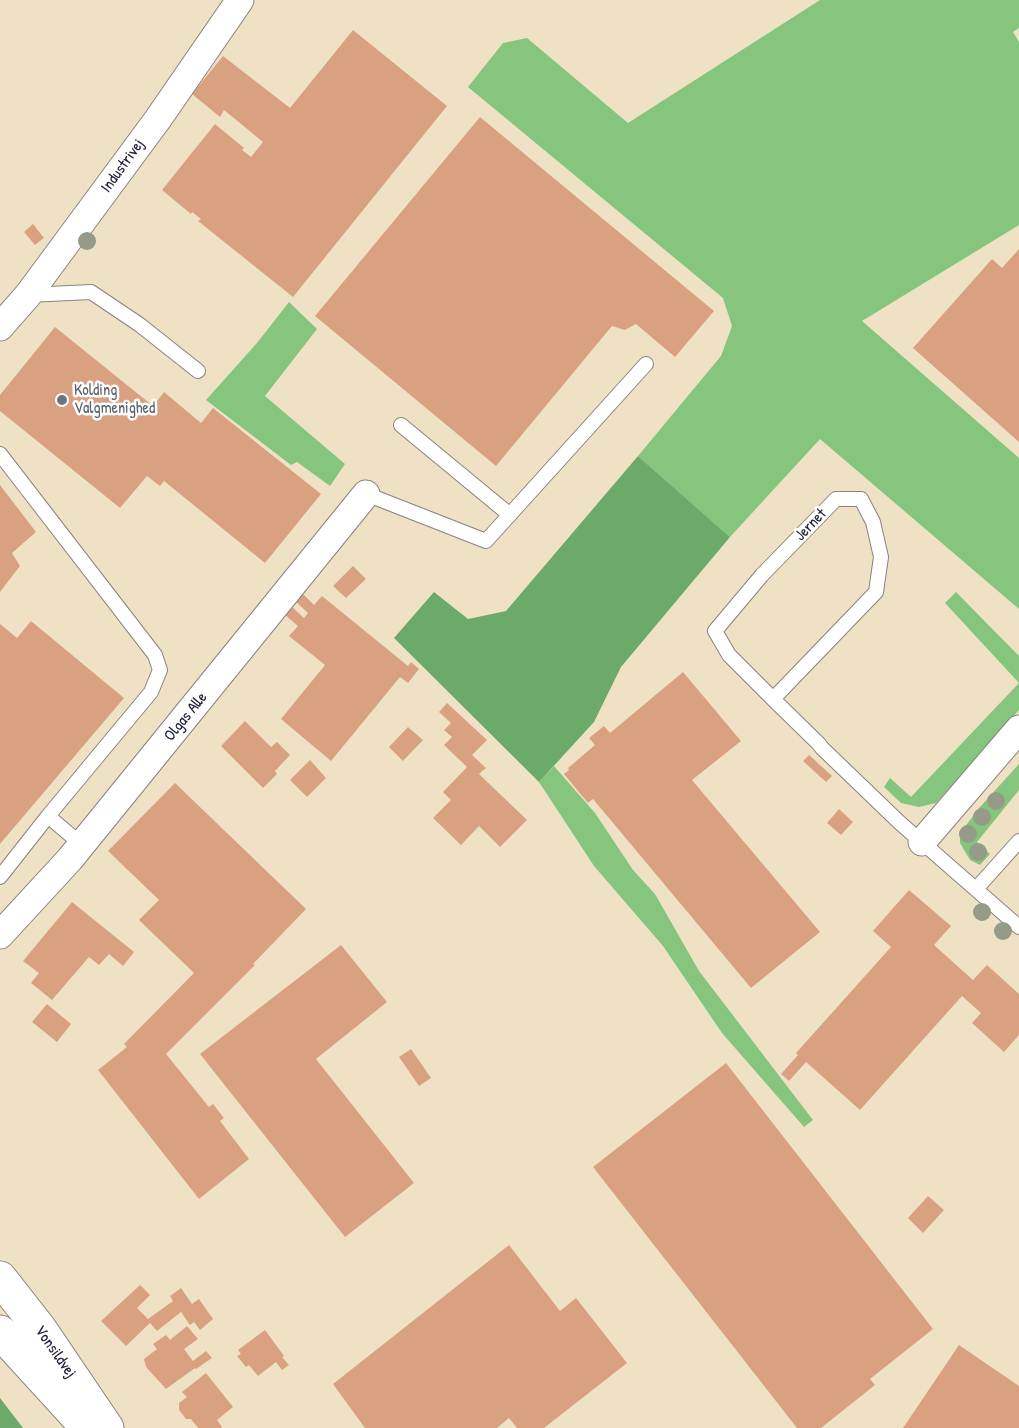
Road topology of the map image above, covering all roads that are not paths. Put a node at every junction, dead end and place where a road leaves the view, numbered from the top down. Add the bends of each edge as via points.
1 (240, 0) edge
2 (28, 295) junction
3 (0, 327) edge
4 (646, 364) dead end
5 (198, 371) dead end
6 (401, 425) dead end
7 (0, 454) edge
8 (366, 494) joint
9 (510, 515) junction
10 (773, 699) junction
11 (1019, 729) edge
12 (48, 816) junction
13 (1019, 841) edge
14 (921, 842) junction
15 (82, 844) junction
16 (0, 877) edge
17 (971, 885) junction
18 (1019, 927) edge
19 (0, 935) edge
20 (0, 1278) edge
21 (0, 1295) edge
22 (40, 1329) junction
23 (0, 1332) edge
24 (88, 1428) edge
25 (107, 1428) edge

1 - 2 street, Industrivej
2 - 3 street, Industrivej
2 - 5 lane via 91,292
4 - 9 lane
6 - 9 lane
7 - 12 lane via 155,655 160,670 151,692
8 - 9 lane via 486,542
8 - 15 street, Olgas Alle
10 - 10 lane, Jernet via 876,592 881,557 873,522 861,499 836,499 762,575 714,632 729,655
10 - 14 lane, Jernet
11 - 14 street
12 - 15 lane
12 - 16 lane
13 - 17 lane
14 - 17 lane, Jernet
15 - 19 street, Olgas Alle
17 - 18 lane, Jernet
20 - 22 main road, Vonsildvej
21 - 22 main road
22 - 25 main road, Vonsildvej
23 - 24 main road, Vonsildvej

